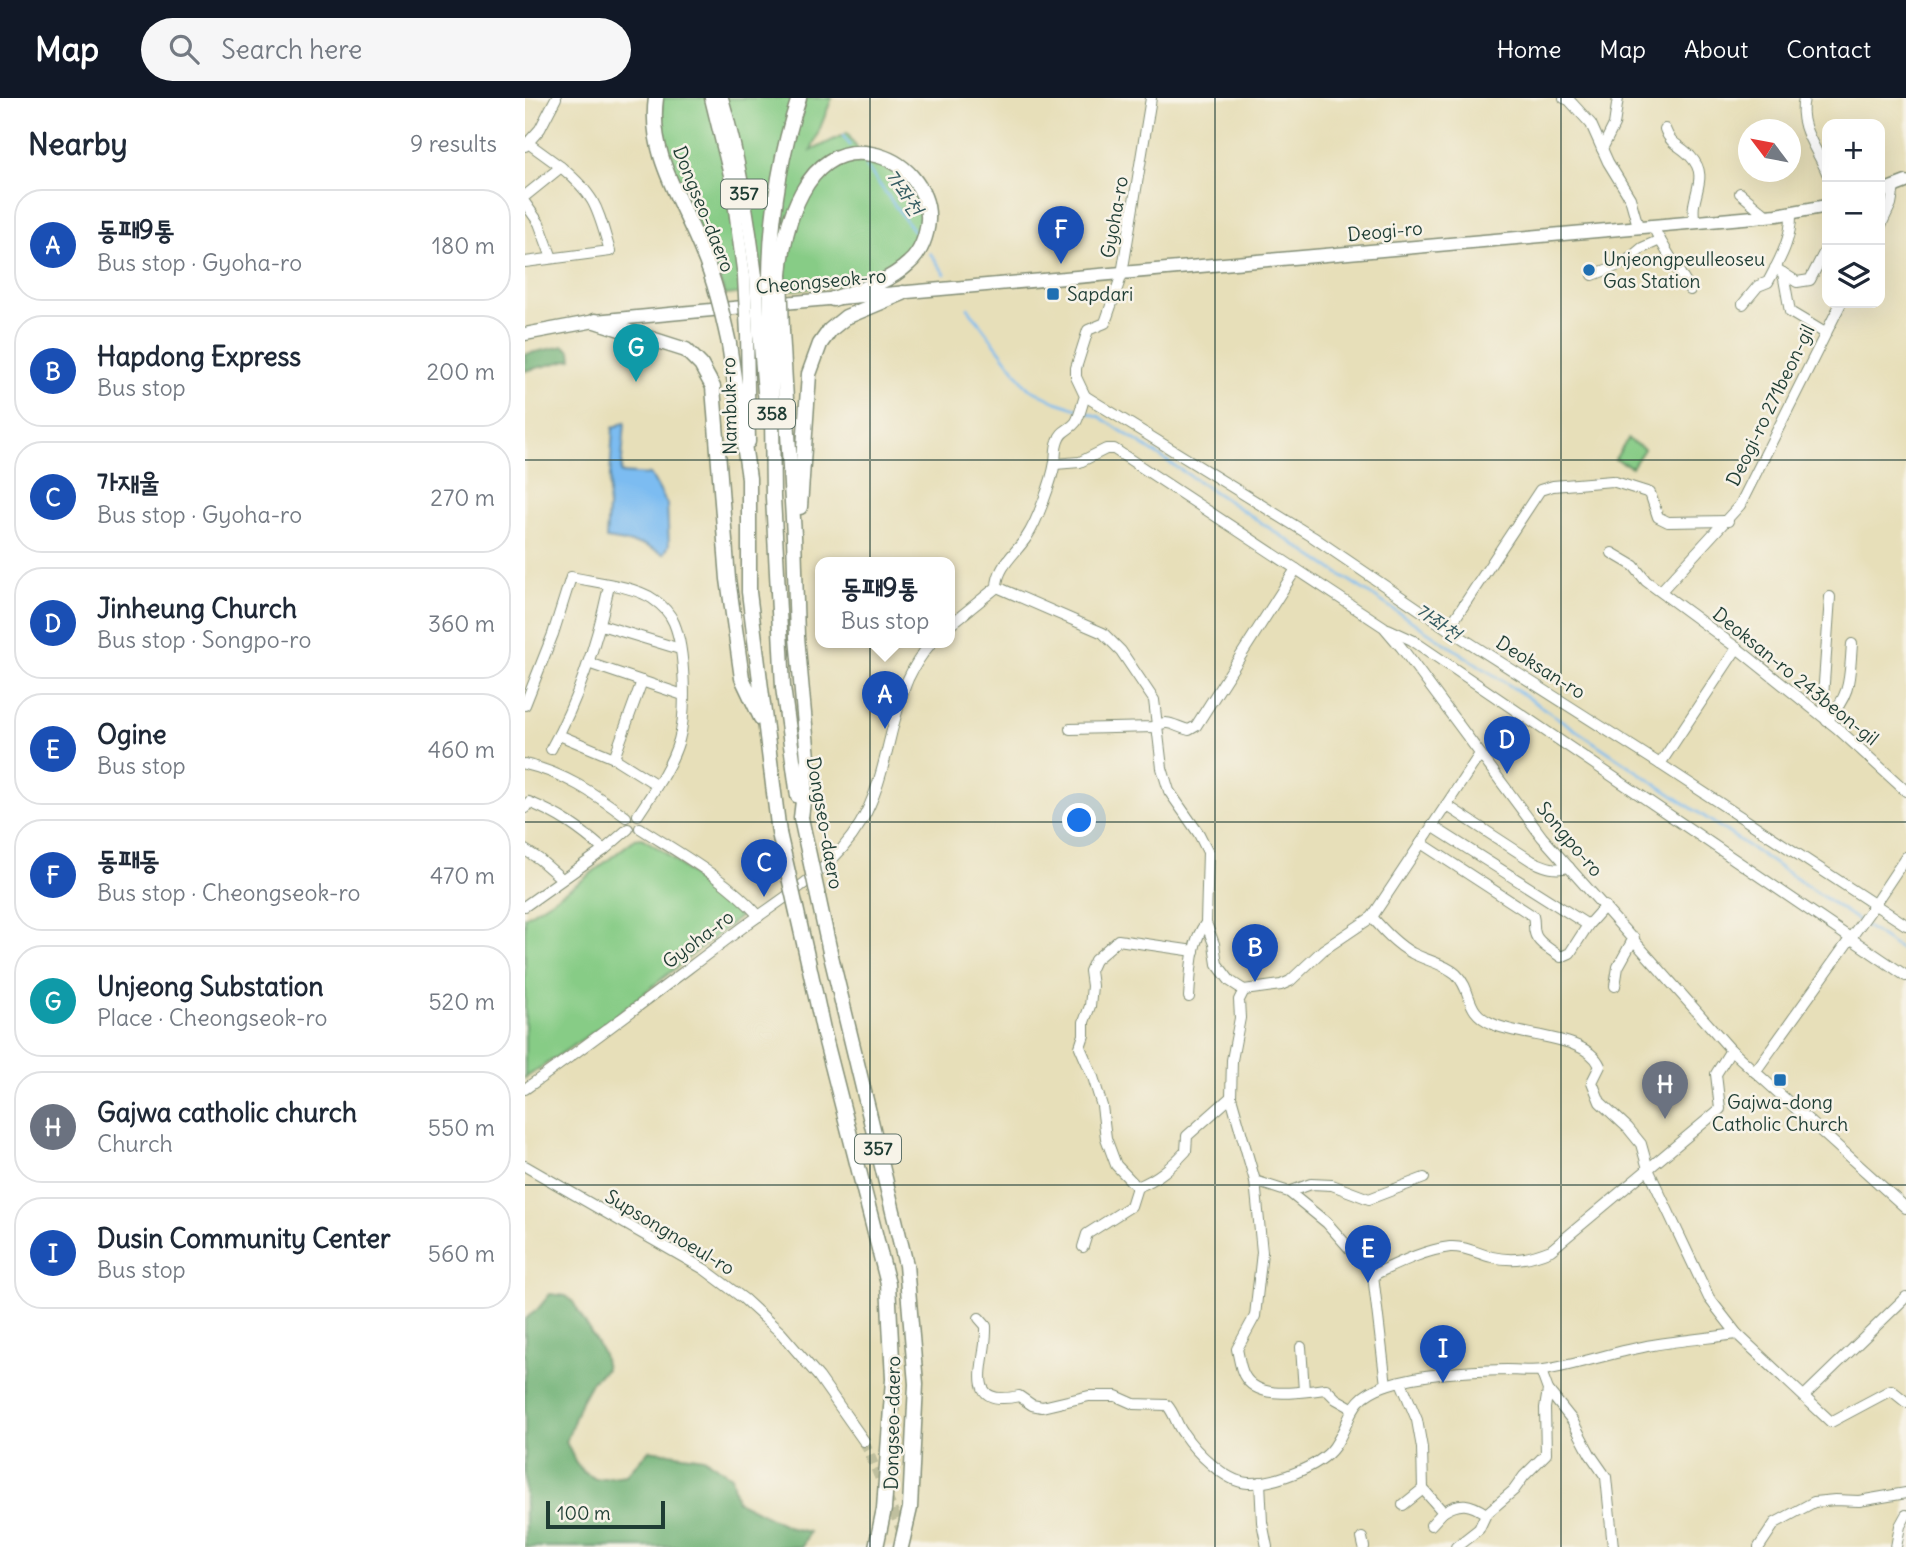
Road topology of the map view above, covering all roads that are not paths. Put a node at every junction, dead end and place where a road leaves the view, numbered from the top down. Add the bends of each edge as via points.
1 (556, 98) edge
2 (656, 98) edge
3 (711, 98) edge
4 (722, 98) edge
5 (1151, 98) edge
6 (1564, 98) edge
7 (1618, 98) edge
8 (1804, 98) edge
9 (799, 99) edge
10 (721, 115) junction
11 (1664, 129) dead end
12 (526, 144) edge
13 (1602, 149) junction
14 (1822, 163) edge
15 (561, 167) junction
16 (1900, 184) edge
17 (1740, 193) dead end
18 (525, 196) edge
19 (525, 203) edge
20 (1822, 207) edge
21 (1791, 212) junction
22 (1766, 215) junction
23 (1885, 217) edge
24 (1694, 222) junction
25 (1645, 226) junction
26 (1660, 240) junction
27 (1822, 256) edge
28 (552, 258) junction
29 (525, 262) edge
30 (1779, 271) junction
31 (1122, 274) junction
32 (1593, 275) dead end
33 (762, 276) junction
34 (1690, 290) dead end
35 (903, 293) junction
36 (833, 299) junction
37 (1743, 304) dead end
38 (1838, 308) edge
39 (595, 321) junction
40 (765, 333) junction
41 (525, 334) edge
42 (1825, 334) junction
43 (1081, 407) junction
44 (1055, 464) junction
45 (749, 478) junction
46 (773, 497) joint
47 (1728, 521) junction
48 (1612, 553) dead end
49 (1296, 569) junction
50 (795, 575) junction
51 (609, 586) junction
52 (997, 587) junction
53 (1661, 591) junction
54 (1830, 597) dead end
55 (955, 621) edge
56 (601, 625) junction
57 (1384, 627) junction
58 (1448, 629) junction
59 (1852, 644) dead end
60 (928, 648) edge
61 (1737, 648) junction
62 (680, 649) junction
63 (588, 663) junction
64 (642, 681) junction
65 (684, 695) junction
66 (525, 705) edge
67 (1827, 721) junction
68 (1157, 726) junction
69 (1070, 729) dead end
70 (767, 730) junction
71 (559, 735) junction
72 (551, 749) dead end
73 (1480, 754) junction
74 (614, 758) junction
75 (525, 764) edge
76 (1660, 764) junction
77 (657, 785) junction
78 (1906, 791) edge
79 (1446, 805) junction
80 (525, 808) edge
81 (638, 815) junction
82 (626, 817) junction
83 (801, 818) junction
84 (1432, 826) junction
85 (640, 828) junction
86 (628, 829) junction
87 (1421, 843) junction
88 (525, 850) edge
89 (604, 850) junction
90 (1906, 857) edge
91 (1569, 867) junction
92 (562, 879) junction
93 (525, 906) edge
94 (1605, 906) junction
95 (1873, 907) junction
96 (759, 916) junction
97 (1373, 917) junction
98 (1206, 923) junction
99 (1588, 925) junction
100 (1906, 925) edge
101 (1851, 937) junction
102 (1633, 938) junction
103 (1194, 951) junction
104 (1906, 976) edge
105 (1615, 986) dead end
106 (1244, 990) junction
107 (1189, 997) dead end
108 (1731, 1050) junction
109 (1755, 1072) junction
110 (525, 1089) edge
111 (1231, 1097) junction
112 (525, 1166) edge
113 (1648, 1169) junction
114 (1424, 1178) dead end
115 (1255, 1181) junction
116 (1137, 1187) junction
117 (1289, 1192) junction
118 (1906, 1208) edge
119 (1083, 1247) dead end
120 (1373, 1275) junction
121 (1906, 1297) edge
122 (979, 1318) dead end
123 (1737, 1334) junction
124 (1301, 1347) dead end
125 (1541, 1371) junction
126 (1401, 1382) junction
127 (1386, 1385) junction
128 (1548, 1390) junction
129 (1304, 1391) junction
130 (1804, 1396) junction
131 (1906, 1402) edge
132 (1352, 1408) junction
133 (864, 1441) tunnel mouth
134 (1260, 1482) junction
135 (1423, 1489) junction
136 (1906, 1493) edge
137 (1403, 1505) dead end
138 (1443, 1512) junction
139 (1486, 1514) junction
140 (1906, 1515) edge
141 (1431, 1525) dead end
142 (1263, 1546) edge
143 (876, 1547) edge
144 (901, 1547) edge
145 (1456, 1547) edge
146 (1613, 1547) edge
147 (1759, 1547) edge
148 (1896, 1547) edge

1 - 12 street via 540,129
2 - 45 highway, Dongseo-daero / 358, bridge via 659,153 703,251 720,305
3 - 10 main road, 357
4 - 10 main road, 357
5 - 31 street, Gyoha-ro
6 - 13 street via 1591,124
7 - 13 street via 1614,125
8 - 14 street via 1802,117
9 - 33 highway, Dongseo-daero / 358 via 783,158
10 - 33 main road, 357 via 730,179
11 - 24 street via 1669,140 1696,165 1701,181 1693,205
12 - 15 street
13 - 25 street
15 - 18 street
15 - 28 street via 592,198 610,251
16 - 23 street
17 - 22 street
19 - 28 street via 539,223
20 - 21 main road, Deogi-ro
21 - 22 main road, Deogi-ro
21 - 30 street via 1792,226
22 - 24 main road, Deogi-ro
24 - 25 main road, Deogi-ro
25 - 26 street
25 - 31 main road, Deogi-ro
26 - 32 street via 1624,263
26 - 34 street
27 - 30 street via 1809,280 1797,282
28 - 29 street
30 - 37 street
30 - 42 street via 1790,312
31 - 35 main road, Cheongseok-ro
31 - 43 street, Gyoha-ro via 1105,323 1088,330 1084,337 1076,377
33 - 36 highway via 782,251 799,195 829,163 854,153 893,161 907,170 925,198 929,213 921,247 895,274
33 - 40 highway, Dongseo-daero / 358, bridge
33 - 40 main road, 357, bridge
35 - 36 main road, Cheongseok-ro
35 - 50 highway via 846,317 820,344 809,374
36 - 39 main road, Cheongseok-ro
38 - 42 street, Deogi-ro 271beon-gil
39 - 41 main road, Cheongseok-ro
39 - 70 highway via 686,350 713,387 728,579 742,678
40 - 45 main road, Nambuk-ro / 357
40 - 46 highway, Dongseo-daero / 358
40 - 50 highway
42 - 47 street, Deogi-ro 271beon-gil
43 - 44 street via 1075,423 1059,436
43 - 58 street, Deoksan-ro via 1313,537
44 - 49 street, Songpo-ro via 1080,462 1114,449
44 - 52 street via 1028,534 997,574
45 - 70 highway, Dongseo-daero / 357 via 749,592
46 - 83 highway, Dongseo-daero / 357 via 783,687
47 - 53 street, Deogi-ro 271beon-gil
47 - 58 street via 1668,522 1658,517 1650,493 1612,481 1553,486 1541,491
48 - 53 street, Deoksan-ro 243beon-gil
49 - 57 street, Songpo-ro
49 - 68 street via 1196,726 1189,730 1162,722
50 - 83 highway via 808,758
51 - 56 street
51 - 62 street via 645,594 666,609 674,621
51 - 66 street via 571,577
52 - 55 street
52 - 68 street via 1104,634 1154,700
53 - 61 street, Deoksan-ro 243beon-gil
54 - 67 street via 1823,697
56 - 62 street
56 - 63 street
57 - 73 street, Songpo-ro
57 - 101 street via 1412,640
58 - 76 street, Deoksan-ro
59 - 67 street via 1848,689
60 - 96 street, Gyoha-ro via 909,676 881,778 861,824 820,873
61 - 67 street, Deoksan-ro 243beon-gil
61 - 76 street
62 - 65 street
63 - 64 street
63 - 71 street
64 - 65 street
64 - 74 street
65 - 77 street via 679,741
67 - 78 street, Deoksan-ro 243beon-gil
68 - 69 street
68 - 98 street via 1169,791 1208,852
70 - 143 highway, Dongseo-daero / 357, bridge via 779,833 888,1284 892,1405
71 - 72 street
71 - 74 street
73 - 79 street
73 - 91 street, Songpo-ro
74 - 77 street
75 - 82 street via 571,779
76 - 95 street, Deoksan-ro
77 - 81 street
79 - 84 street
79 - 91 street via 1532,861 1558,870
80 - 89 street via 529,802 558,814
81 - 82 street
81 - 85 street
82 - 86 street
83 - 144 highway, Dongseo-daero / 357, bridge via 907,1265 916,1384 909,1508
84 - 87 street
84 - 99 street
85 - 86 street
85 - 96 street via 723,881
86 - 89 street
87 - 97 street
87 - 99 street via 1532,916 1537,939 1561,957 1570,953
88 - 92 street
89 - 92 street
90 - 95 street
91 - 94 street, Songpo-ro
92 - 93 street
94 - 99 street
94 - 102 street, Songpo-ro
95 - 100 street, Deoksan-ro
95 - 101 street
96 - 110 street, Gyoha-ro
97 - 106 street via 1323,950 1290,981
97 - 113 street via 1413,953 1456,975 1481,1018 1511,1030 1571,1042 1597,1058 1600,1066 1592,1082 1600,1102 1641,1144
98 - 103 street
98 - 106 street via 1217,964
101 - 104 street
101 - 109 street
102 - 105 street via 1618,967
102 - 108 street, Songpo-ro
103 - 107 street
103 - 116 street via 1118,940 1095,960 1090,971 1090,1006 1080,1047 1099,1096 1116,1165
106 - 111 street via 1239,1000
108 - 109 street, Songpo-ro
108 - 113 street via 1716,1074 1720,1109
109 - 118 street, Songpo-ro
111 - 115 street
111 - 116 street via 1187,1136 1186,1151 1169,1169
112 - 133 street, Supsongnoeul-ro via 704,1269 744,1299 819,1377
113 - 120 street via 1551,1250 1531,1258 1492,1257 1451,1247
113 - 123 street via 1709,1298
114 - 117 street via 1369,1199 1332,1185 1311,1184
115 - 117 street
115 - 129 street via 1262,1252 1255,1316 1237,1349 1244,1376 1255,1387 1274,1393
116 - 119 street via 1131,1206 1087,1234
117 - 120 street via 1327,1223
120 - 127 street
121 - 130 street
122 - 134 street via 986,1326 981,1378 984,1392 992,1398 1020,1396 1042,1407 1089,1396 1116,1396 1134,1405 1167,1405 1203,1458 1230,1477
123 - 125 street via 1651,1345
123 - 130 street
124 - 129 street
125 - 126 street via 1508,1370
125 - 128 street
126 - 127 street
126 - 135 street via 1417,1420
127 - 132 street via 1361,1397
128 - 139 street via 1546,1454
128 - 146 street via 1606,1477
129 - 132 street via 1326,1389
130 - 131 street via 1831,1422 1891,1390
132 - 134 street via 1326,1457 1298,1472
134 - 142 street
135 - 137 street
135 - 138 street
136 - 147 street via 1814,1502 1775,1523
138 - 139 street via 1464,1503
138 - 141 street
139 - 145 street via 1479,1529
140 - 148 street

